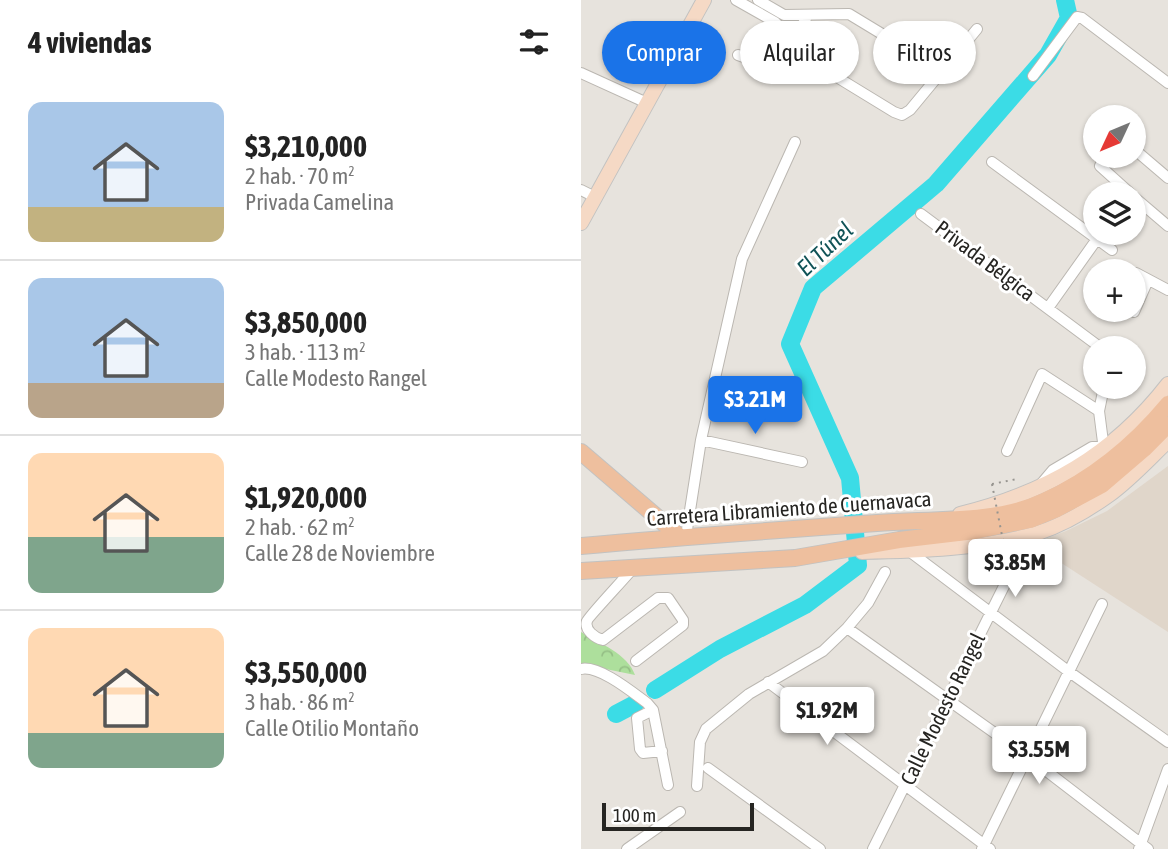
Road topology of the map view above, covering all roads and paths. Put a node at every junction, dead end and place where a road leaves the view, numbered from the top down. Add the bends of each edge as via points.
1 (705, 0) edge
2 (736, 0) edge
3 (758, 0) edge
4 (808, 15) junction
5 (773, 21) edge
6 (804, 21) edge
7 (873, 29) edge
8 (581, 73) edge
9 (1033, 76) dead end
10 (1168, 83) edge
11 (849, 84) edge
12 (932, 84) edge
13 (647, 103) junction
14 (795, 142) dead end
15 (1146, 159) edge
16 (992, 162) dead end
17 (1102, 168) edge
18 (1168, 178) edge
19 (1118, 182) edge
20 (581, 190) edge
21 (595, 198) junction
22 (1146, 207) edge
23 (921, 214) dead end
24 (581, 223) edge
25 (1168, 226) edge
26 (1083, 229) edge
27 (1093, 245) edge
28 (1105, 245) edge
29 (1112, 250) dead end
30 (1148, 280) joint
31 (1146, 285) edge
32 (1168, 290) edge
33 (1048, 308) junction
34 (1085, 336) edge
35 (1168, 384) edge
36 (1102, 399) edge
37 (1168, 404) edge
38 (1099, 411) junction
39 (1168, 425) edge
40 (701, 440) junction
41 (1168, 441) edge
42 (1103, 450) junction
43 (1007, 451) dead end
44 (581, 452) edge
45 (802, 462) dead end
46 (1017, 480) dead end
47 (934, 521) junction
48 (683, 537) junction
49 (581, 546) edge
50 (903, 547) junction
51 (634, 567) junction
52 (1012, 570) dead end
53 (581, 571) edge
54 (885, 572) dead end
55 (992, 581) dead end
56 (1102, 604) dead end
57 (989, 612) junction
58 (847, 628) junction
59 (636, 661) dead end
60 (581, 669) edge
61 (1068, 671) junction
62 (768, 682) junction
63 (947, 699) junction
64 (653, 710) junction
65 (1168, 742) edge
66 (662, 751) junction
67 (1027, 756) junction
68 (708, 768) dead end
69 (1168, 769) edge
70 (668, 785) dead end
71 (697, 786) dead end
72 (905, 787) junction
73 (680, 812) dead end
74 (985, 847) edge
75 (1143, 847) edge
76 (627, 849) edge
77 (820, 849) edge
78 (873, 849) edge

1 - 13 main road
2 - 5 street
3 - 4 street via 784,15
4 - 6 street
4 - 7 street via 849,14
8 - 13 street
9 - 10 street via 1077,16
11 - 12 street via 902,115
13 - 21 main road
14 - 40 street via 742,259
15 - 18 street
16 - 26 street
17 - 19 street
20 - 21 street
21 - 24 main road
22 - 25 street
23 - 33 street, Privada Bélgica
27 - 33 street, Privada Bélgica
28 - 29 street
30 - 31 street
30 - 32 street
33 - 34 street
35 - 42 main road, Carretera Libramiento de Cuernavaca
36 - 38 street
37 - 47 highway via 1108,462 1044,502 1011,512
38 - 42 street
38 - 43 street via 1042,374
39 - 50 highway via 1101,485 1057,509 1030,520
40 - 45 street
40 - 48 street
41 - 50 main road via 1110,494 1038,533 978,544
42 - 47 main road, Carretera Libramiento de Cuernavaca via 1022,496
44 - 48 highway
46 - 55 path, bridge via 992,484 1006,556
47 - 48 highway, Carretera Libramiento de Cuernavaca
48 - 49 highway, Carretera Libramiento de Cuernavaca
50 - 51 highway
50 - 57 street
51 - 53 highway
51 - 59 street via 586,624 603,640 658,598 668,598 683,625
52 - 57 street, Calle Modesto Rangel
54 - 58 street
56 - 61 street
57 - 61 street
57 - 63 street, Calle Modesto Rangel
58 - 62 street via 823,651
58 - 63 street
60 - 64 street via 598,670
61 - 65 street
61 - 67 street
62 - 71 street via 706,729 700,742
62 - 72 street
63 - 67 street
63 - 72 street, Calle Modesto Rangel
64 - 66 street
64 - 66 street via 637,718 640,749 643,753
66 - 70 street
67 - 74 street
67 - 75 street
68 - 77 street
69 - 75 street
72 - 74 street
72 - 78 street, Calle Modesto Rangel
73 - 76 street

